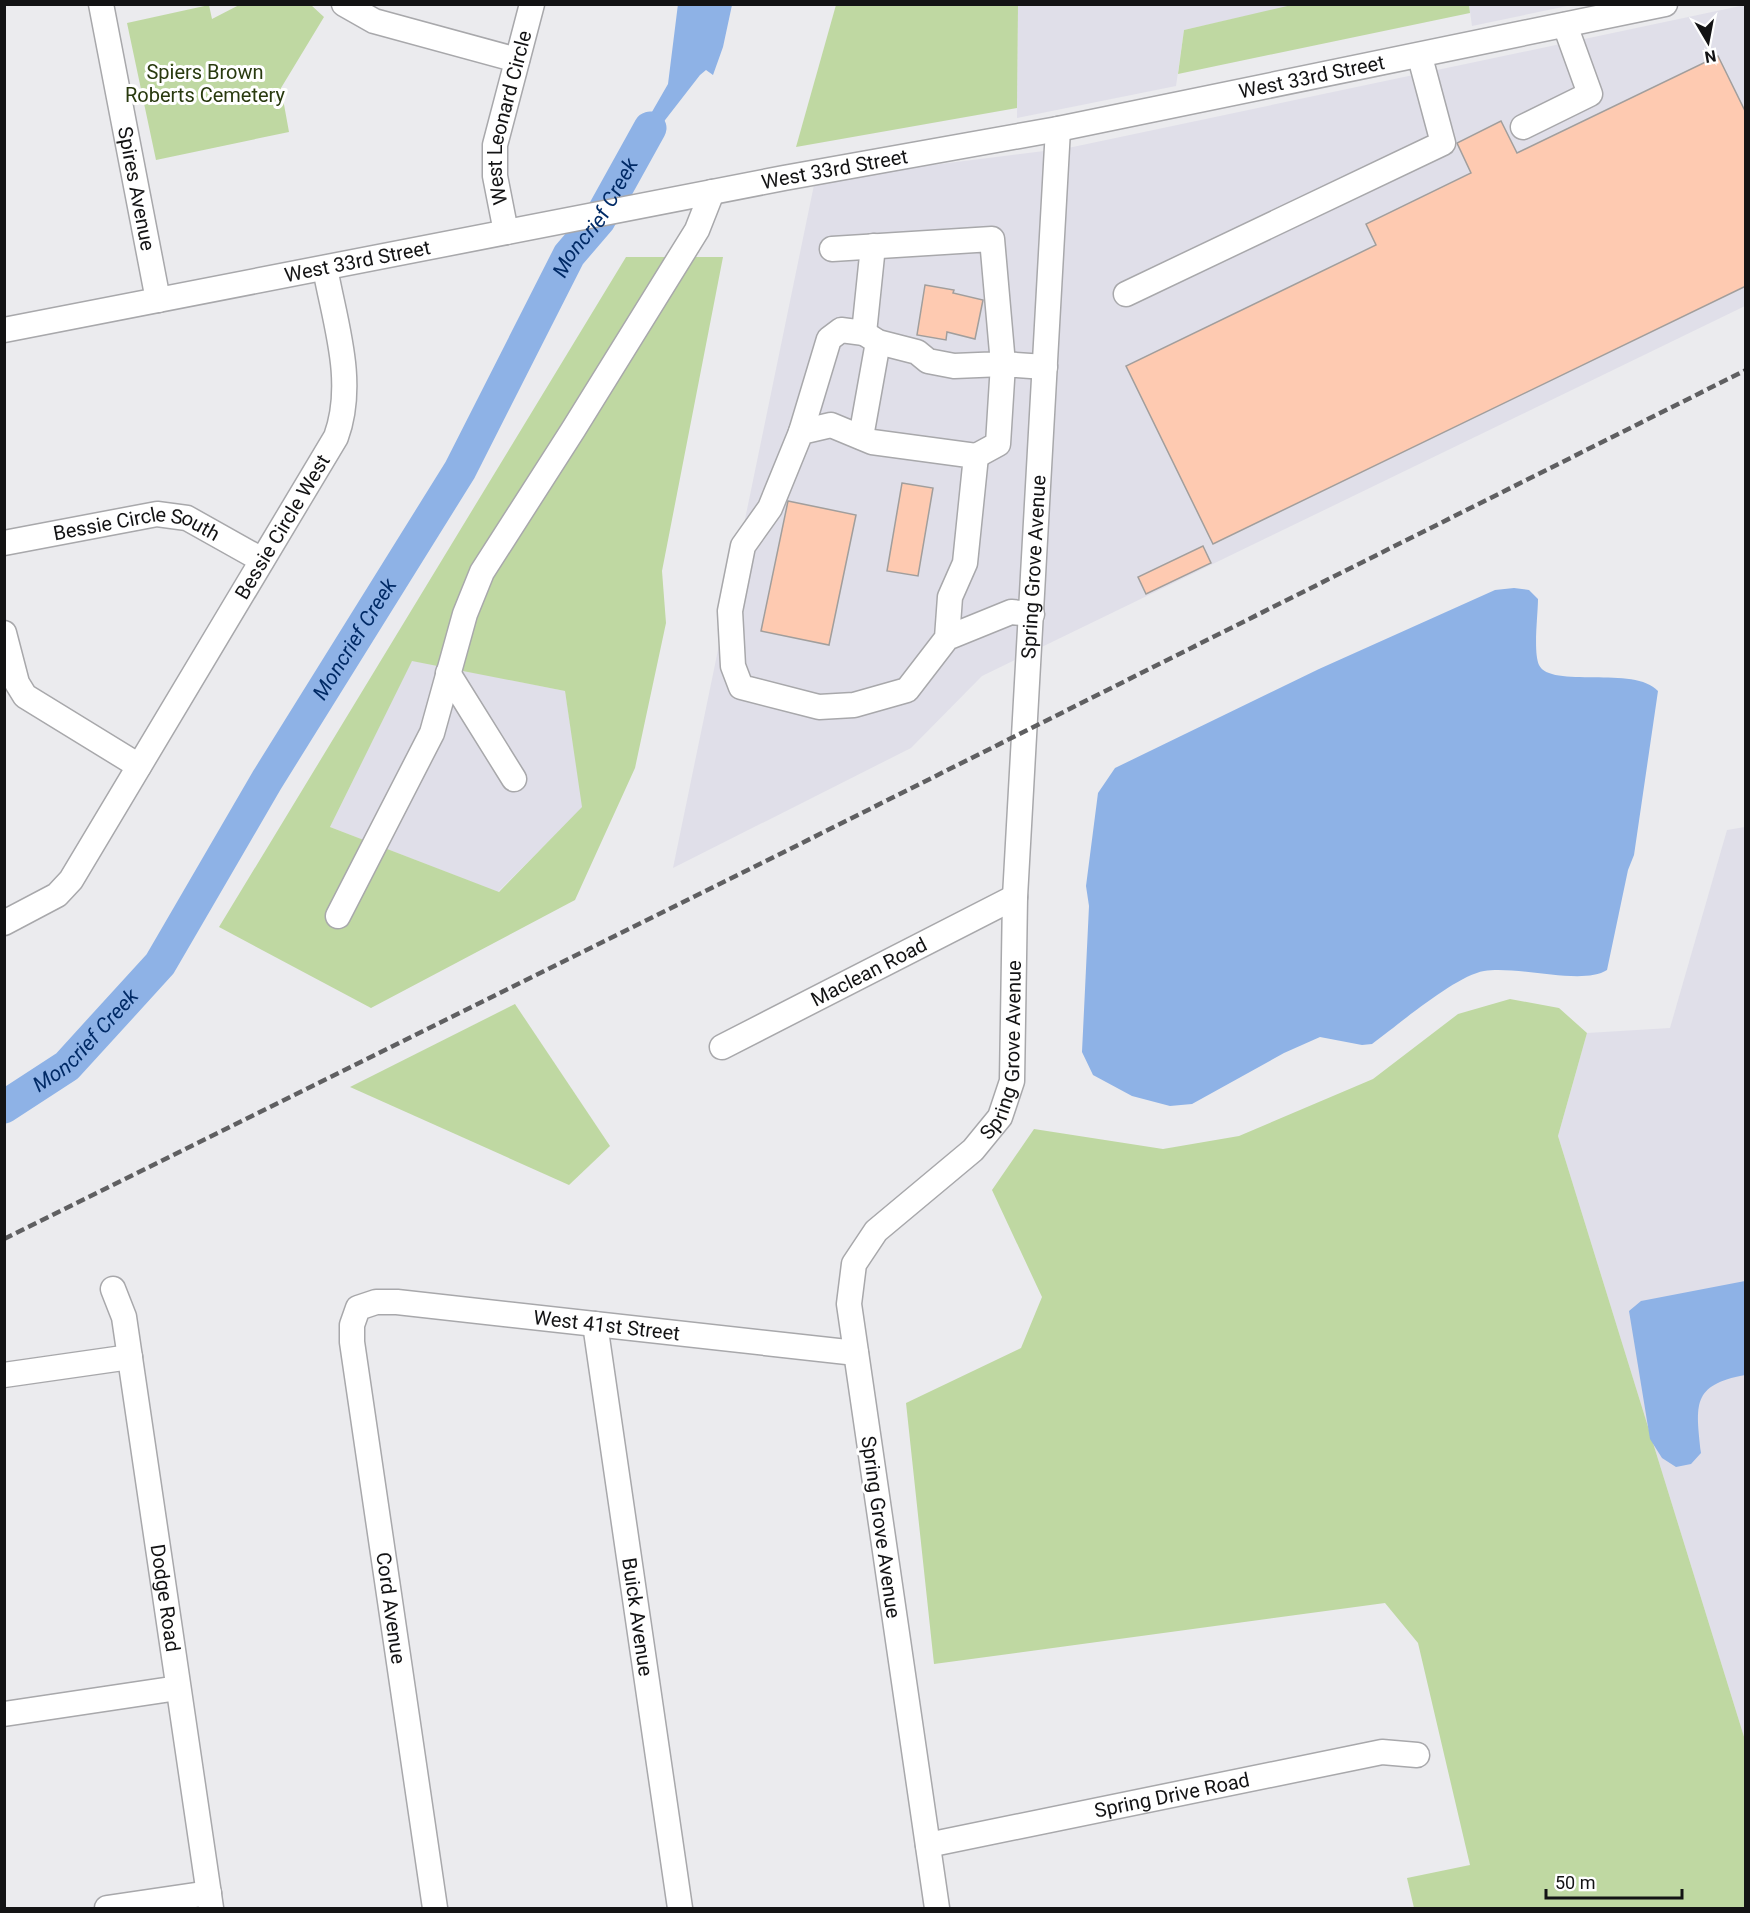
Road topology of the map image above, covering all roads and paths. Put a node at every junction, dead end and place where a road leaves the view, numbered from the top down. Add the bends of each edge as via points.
1 (101, 4) edge
2 (344, 4) edge
3 (532, 4) edge
4 (1665, 4) edge
5 (1565, 25) junction
6 (1420, 57) junction
7 (517, 60) junction
8 (1523, 127) dead end
9 (1058, 129) junction
10 (712, 192) junction
11 (506, 232) junction
12 (873, 246) junction
13 (832, 249) dead end
14 (325, 268) junction
15 (1126, 294) dead end
16 (159, 300) junction
17 (4, 330) edge
18 (871, 338) junction
19 (1003, 364) junction
20 (1045, 367) junction
21 (801, 432) junction
22 (861, 437) junction
23 (976, 456) junction
24 (4, 543) edge
25 (262, 560) junction
26 (1032, 614) junction
27 (4, 633) edge
28 (947, 638) junction
29 (448, 673) junction
30 (139, 766) junction
31 (514, 779) dead end
32 (1015, 897) junction
33 (338, 916) dead end
34 (4, 923) edge
35 (722, 1047) dead end
36 (113, 1289) dead end
37 (358, 1308) joint
38 (595, 1324) junction
39 (856, 1353) junction
40 (130, 1357) junction
41 (4, 1375) edge
42 (178, 1688) junction
43 (4, 1714) edge
44 (1417, 1755) dead end
45 (928, 1845) junction
46 (210, 1901) edge
47 (107, 1908) edge
48 (435, 1908) edge
49 (680, 1908) edge
50 (937, 1908) edge

1 - 16 street, Spires Avenue
2 - 7 street via 374,21
3 - 7 street, West Leonard Circle
4 - 5 street, West 33rd Street
5 - 6 street, West 33rd Street
5 - 8 street via 1590,93
6 - 9 street, West 33rd Street
6 - 15 street via 1443,143
7 - 11 street, West Leonard Circle via 494,159
9 - 10 street, West 33rd Street
9 - 20 street, Spring Grove Avenue
10 - 11 street, West 33rd Street
10 - 29 street via 697,230 482,572
11 - 14 street, West 33rd Street
12 - 13 street
12 - 18 street
12 - 19 street via 992,240
14 - 16 street, West 33rd Street
14 - 25 street, Bessie Circle West via 345,371 343,418 336,437
16 - 17 street, West 33rd Street
18 - 19 street via 917,352 927,361 954,366
18 - 21 street via 841,330 830,339
18 - 22 street
19 - 20 street
19 - 23 street via 998,444
20 - 26 street, Spring Grove Avenue
21 - 22 street via 831,425
21 - 28 street via 770,508 743,546 730,611 732,666 741,687 819,707 854,705 907,690
22 - 23 street via 872,442
23 - 28 street via 965,562 950,597
24 - 25 street, Bessie Circle South via 174,514
25 - 30 street, Bessie Circle West
26 - 28 street via 1011,612
26 - 32 street, Spring Grove Avenue
27 - 30 street via 10,664 25,696
29 - 31 street
29 - 33 street via 432,733
30 - 34 street, Bessie Circle West via 71,880 57,895
32 - 35 street, Maclean Road
32 - 39 street, Spring Grove Avenue via 1012,1081 1000,1117 973,1150 876,1231 854,1264 849,1304
36 - 40 street, Dodge Road via 124,1317
37 - 38 street, West 41st Street via 376,1302 397,1302
37 - 48 street, Cord Avenue via 352,1342
38 - 39 street, West 41st Street
38 - 49 street, Buick Avenue
39 - 45 street, Spring Grove Avenue
40 - 41 street
40 - 42 street, Dodge Road
42 - 43 street
42 - 46 street, Dodge Road
44 - 45 street, Spring Drive Road via 1382,1752
45 - 50 street, Spring Grove Avenue
46 - 47 street

